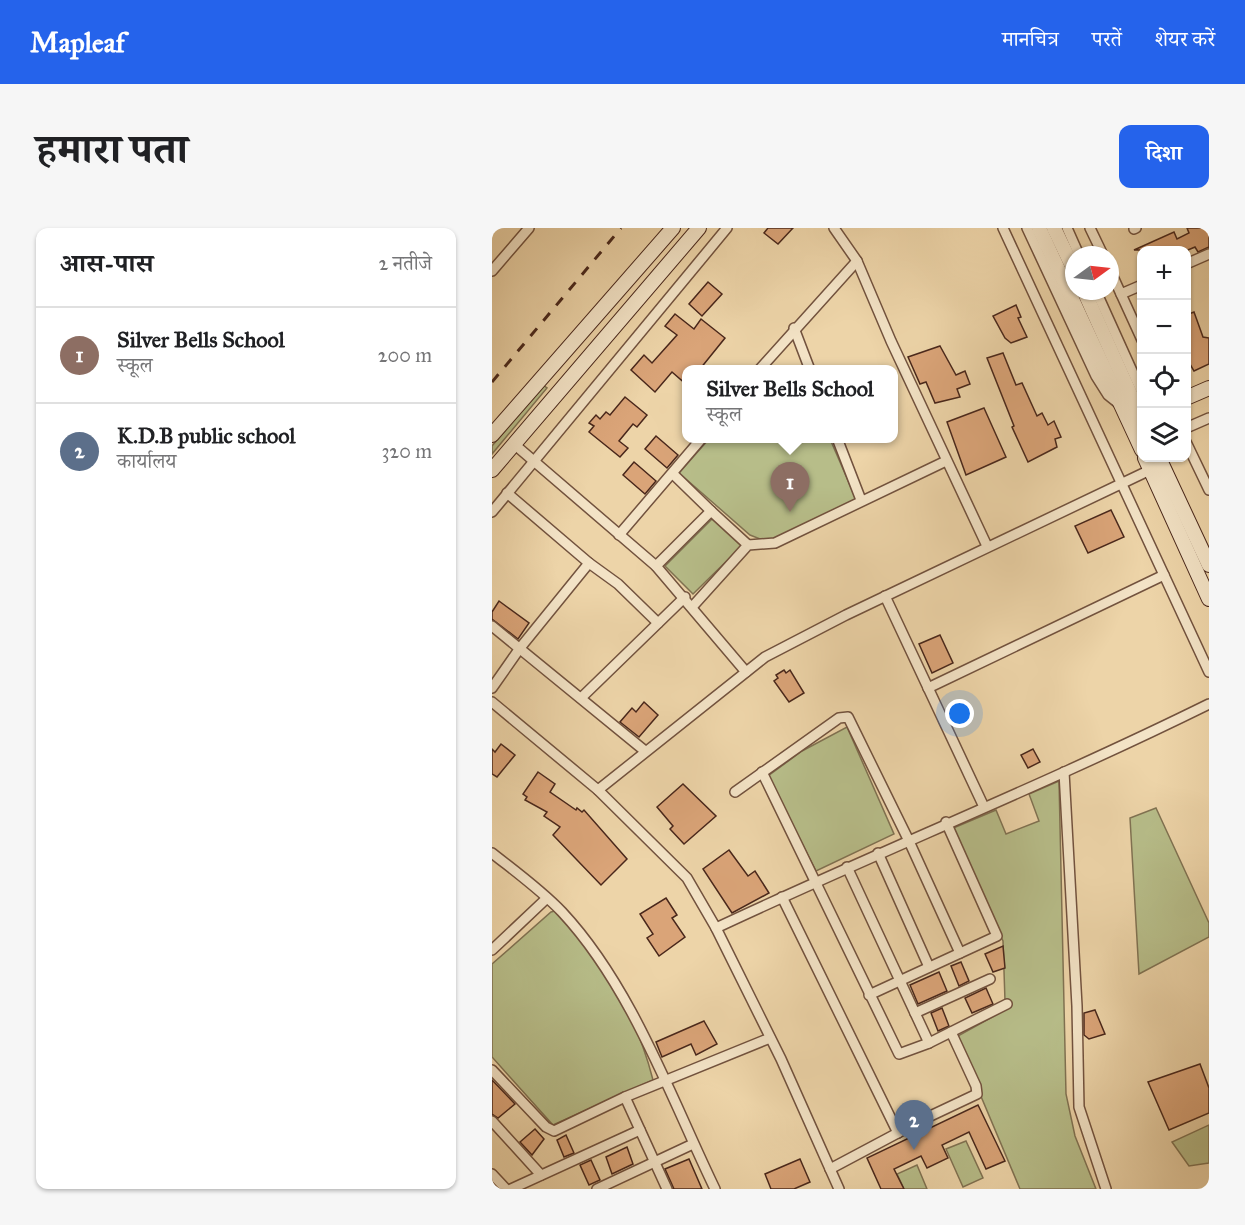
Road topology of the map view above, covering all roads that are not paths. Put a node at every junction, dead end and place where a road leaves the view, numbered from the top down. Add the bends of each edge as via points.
1 (528, 228) edge
2 (673, 228) edge
3 (699, 228) edge
4 (728, 228) edge
5 (834, 228) edge
6 (1027, 228) edge
7 (1039, 228) edge
8 (1054, 228) edge
9 (1067, 228) edge
10 (1090, 228) edge
11 (1006, 229) edge
12 (1075, 246) edge
13 (1099, 246) edge
14 (1065, 251) edge
15 (1209, 254) edge
16 (857, 261) junction
17 (1191, 262) edge
18 (492, 271) edge
19 (1137, 287) edge
20 (1119, 290) edge
21 (1121, 294) junction
22 (1088, 300) edge
23 (1098, 300) edge
24 (794, 328) junction
25 (1137, 329) edge
26 (1116, 363) junction
27 (762, 365) edge
28 (808, 365) edge
29 (550, 367) junction
30 (564, 385) junction
31 (1209, 388) edge
32 (1191, 396) edge
33 (1131, 398) edge
34 (1209, 418) edge
35 (1137, 426) edge
36 (1191, 426) edge
37 (492, 435) edge
38 (698, 443) edge
39 (839, 443) edge
40 (514, 444) junction
41 (1191, 452) edge
42 (534, 461) junction
43 (946, 461) junction
44 (1161, 462) edge
45 (1148, 464) edge
46 (492, 470) edge
47 (673, 474) junction
48 (1121, 484) junction
49 (1209, 490) edge
50 (507, 493) junction
51 (861, 500) junction
52 (711, 511) junction
53 (492, 512) edge
54 (619, 535) junction
55 (748, 545) junction
56 (987, 546) junction
57 (589, 563) junction
58 (1209, 565) edge
59 (656, 566) junction
60 (1164, 575) junction
61 (885, 596) junction
62 (685, 597) junction
63 (1209, 599) edge
64 (693, 606) junction
65 (658, 623) junction
66 (492, 626) edge
67 (520, 648) junction
68 (746, 672) junction
69 (1209, 672) edge
70 (492, 688) edge
71 (928, 688) junction
72 (581, 698) junction
73 (492, 702) edge
74 (1209, 704) edge
75 (645, 751) junction
76 (762, 771) junction
77 (1064, 771) junction
78 (598, 790) junction
79 (735, 792) dead end
80 (984, 807) junction
81 (946, 822) junction
82 (908, 839) junction
83 (492, 853) edge
84 (878, 853) junction
85 (847, 867) junction
86 (814, 882) junction
87 (782, 897) junction
88 (547, 898) junction
89 (716, 928) junction
90 (492, 950) edge
91 (960, 953) junction
92 (929, 967) junction
93 (990, 979) dead end
94 (899, 981) junction
95 (869, 995) junction
96 (1007, 1004) dead end
97 (915, 1013) junction
98 (951, 1032) junction
99 (770, 1038) junction
100 (929, 1043) junction
101 (492, 1070) edge
102 (664, 1081) junction
103 (625, 1097) junction
104 (492, 1121) edge
105 (640, 1130) junction
106 (898, 1133) junction
107 (693, 1144) junction
108 (655, 1162) junction
109 (830, 1169) junction
110 (492, 1174) edge
111 (541, 1175) junction
112 (508, 1189) edge
113 (597, 1189) edge
114 (667, 1189) edge
115 (715, 1189) edge
116 (839, 1189) edge
117 (1106, 1189) edge

1 - 18 street
2 - 29 main road
3 - 30 main road
4 - 42 street
5 - 16 street
6 - 33 street via 1096,376 1108,395
7 - 26 main road
8 - 14 main road
9 - 12 street
10 - 13 street
11 - 48 street
15 - 17 street
16 - 24 street
16 - 43 street
19 - 21 street
20 - 21 street
21 - 25 street
22 - 26 main road
23 - 26 street
24 - 27 street
24 - 28 street
26 - 33 main road
26 - 33 street
29 - 30 main road
29 - 37 main road
30 - 40 main road
31 - 32 main road
33 - 35 main road
34 - 36 street
38 - 47 street
39 - 51 street
40 - 42 street
40 - 46 main road
41 - 49 street
42 - 50 street
42 - 54 street
43 - 51 street
43 - 56 street
44 - 58 main road
45 - 48 street
45 - 63 main road
47 - 52 street
47 - 54 street
48 - 56 street
48 - 60 street
50 - 53 street
50 - 57 street
51 - 55 street via 775,543
52 - 55 street
52 - 59 street
54 - 59 street
55 - 64 street
56 - 61 street
57 - 65 street via 618,584
57 - 67 street
59 - 62 street
60 - 69 street
60 - 71 street
61 - 68 street via 765,657
61 - 71 street
62 - 64 street
62 - 65 street
64 - 68 street
65 - 72 street
66 - 67 street
67 - 70 street
67 - 72 street
68 - 75 street
71 - 80 street
72 - 75 street
73 - 78 street
74 - 77 street via 1102,757
75 - 78 street
76 - 79 street
76 - 82 street via 839,718 848,717
76 - 86 street
77 - 80 street
77 - 117 street via 1079,1107
78 - 89 street via 687,878
80 - 81 street
81 - 82 street
81 - 91 street via 997,936
82 - 84 street
82 - 91 street
83 - 88 street
84 - 85 street
84 - 92 street
85 - 86 street
85 - 94 street
86 - 87 street
86 - 95 street
87 - 89 street
87 - 106 street
88 - 90 street
88 - 102 street via 579,933 608,974
89 - 99 street
91 - 92 street
92 - 94 street
93 - 97 street
94 - 95 street
94 - 97 street
95 - 100 street via 899,1054
96 - 98 street
97 - 100 street
98 - 100 street
98 - 106 street via 977,1094
99 - 102 street
99 - 109 street
101 - 103 street via 554,1131
102 - 103 street
102 - 107 street
103 - 105 street
104 - 111 street
105 - 108 street
105 - 111 street
106 - 109 street
107 - 108 street
107 - 115 street
108 - 113 street
108 - 114 street
109 - 116 street
110 - 112 street
111 - 112 street

